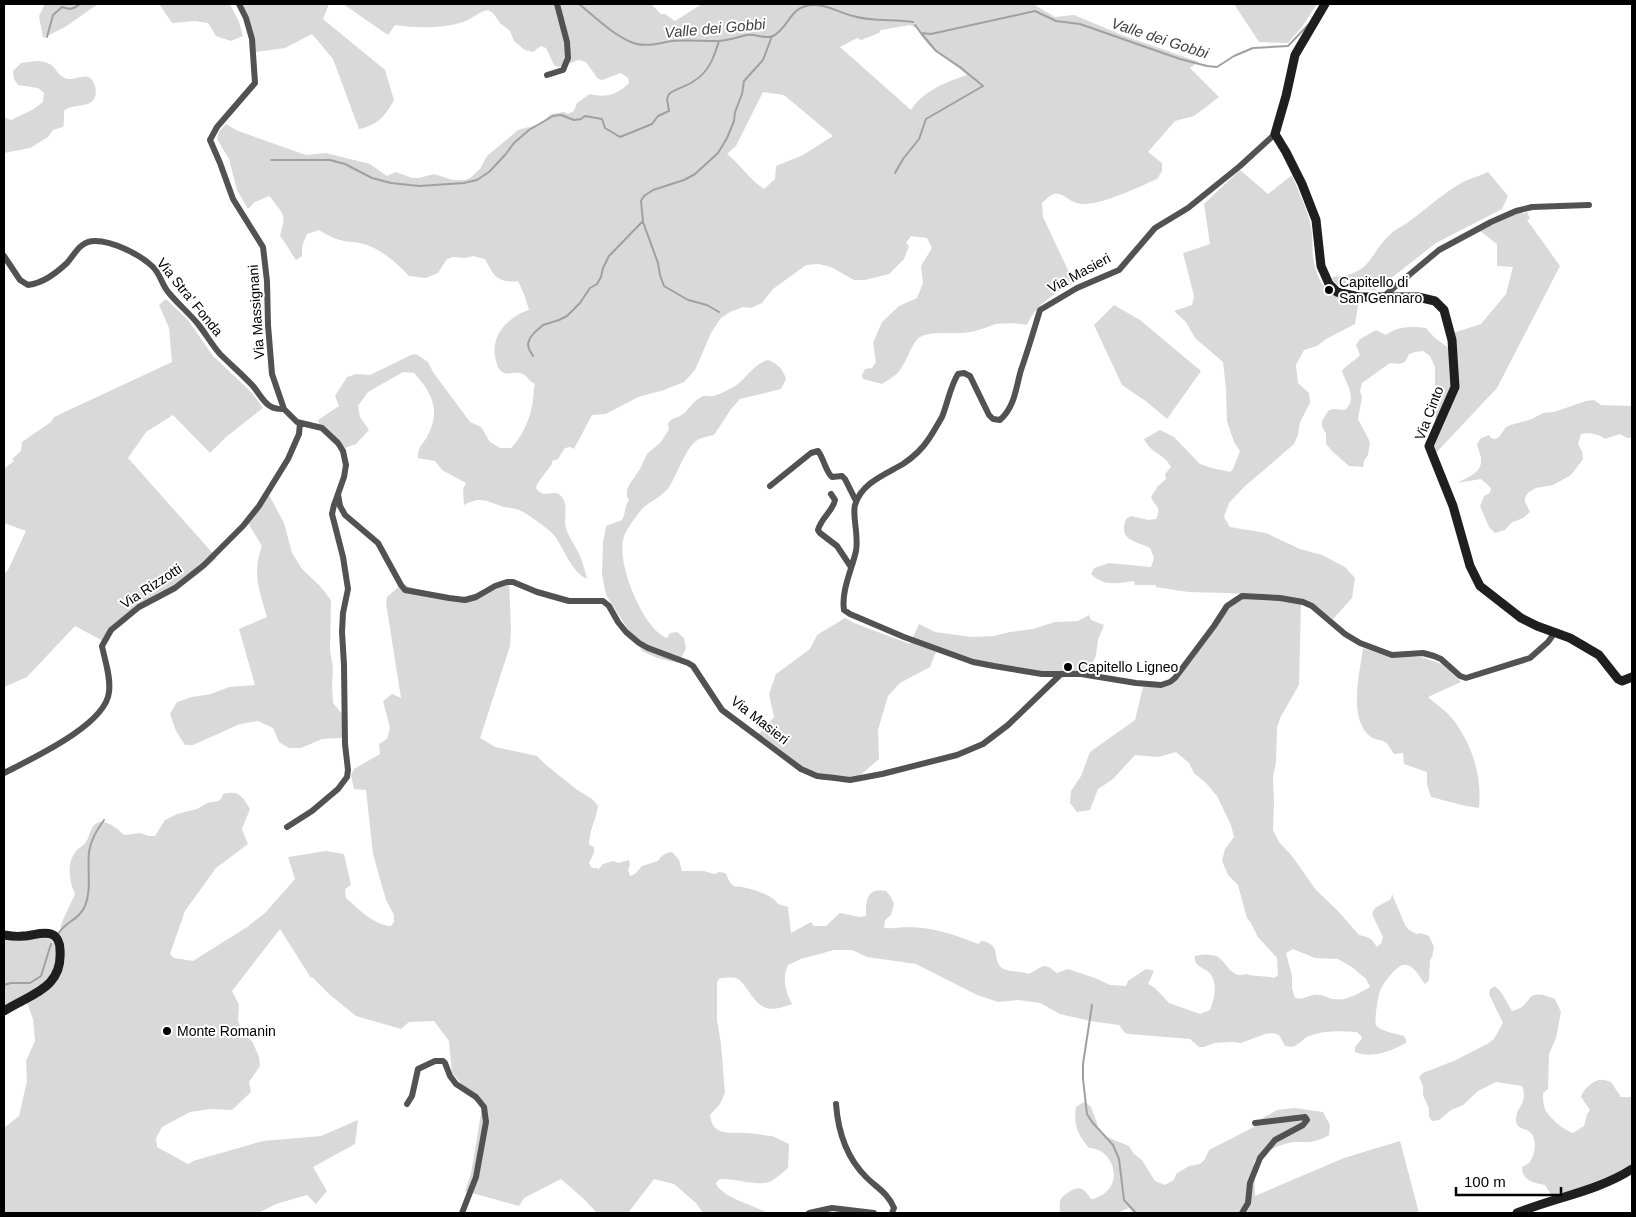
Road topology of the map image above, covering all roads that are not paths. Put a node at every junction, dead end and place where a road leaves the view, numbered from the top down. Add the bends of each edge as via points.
1 (238, 4) edge
2 (557, 4) edge
3 (1325, 4) edge
4 (547, 75) dead end
5 (1275, 134) junction
6 (1589, 205) dead end
7 (4, 256) edge
8 (1384, 296) junction
9 (284, 409) junction
10 (300, 423) junction
11 (770, 486) dead end
12 (338, 494) junction
13 (831, 494) dead end
14 (856, 501) junction
15 (851, 567) junction
16 (1555, 632) junction
17 (1061, 674) junction
18 (1632, 676) edge
19 (4, 773) edge
20 (287, 827) dead end
21 (4, 935) edge
22 (4, 1011) edge
23 (407, 1104) dead end
24 (836, 1104) dead end
25 (1255, 1122) dead end
26 (1632, 1169) edge
27 (462, 1213) edge
28 (809, 1213) edge
29 (874, 1213) edge
30 (892, 1213) edge
31 (1242, 1213) edge
32 (1517, 1213) edge

1 - 9 street, Via Massignani via 252,38 255,83 217,126 210,140 233,200 263,247 272,374
2 - 4 street via 568,58 563,70
3 - 5 street via 1295,56
5 - 8 street, Via Cinto via 1302,184 1316,220 1321,266 1329,284 1337,292 1359,297
5 - 14 street, Via Masieri via 1188,208 1155,228 1119,270 1077,288 1040,310 1006,415 1000,420 993,419 970,376 958,374 928,441 904,463 872,482
6 - 8 street via 1532,207 1491,222 1439,250
7 - 9 street, Via Stra' Fonda via 20,280 28,285 40,283 54,274 87,242 115,244 126,250 154,267 167,291 265,402 273,409
8 - 16 street, Via Cinto via 1418,297 1435,302 1444,310 1452,340 1455,387 1429,446 1453,506 1476,580 1485,591 1521,618
9 - 10 street, Via Stra' Fonda
10 - 12 street via 322,428 343,451 346,465
10 - 19 street, Via Rizzotti via 299,434 288,459 260,506 243,526 204,565 175,588 139,607 111,630 102,646 109,694 99,714 77,732
11 - 14 street via 810,452 818,451 828,474 842,476
12 - 17 street, Via Masieri via 345,516 378,542 405,590 465,600 495,586 513,582 569,601 603,602 631,637 648,648 688,663 722,710 801,769 816,776 850,780 957,755 983,744 1008,725
12 - 20 street via 332,514 348,589 342,632 347,777 312,811
13 - 15 street via 835,504 818,530 837,546
14 - 15 street via 858,538
15 - 17 street via 843,604 844,610 850,614 973,662 1042,674
16 - 17 street via 1530,658 1466,678 1434,656 1423,653 1392,655 1360,643 1303,602 1242,596 1227,606 1170,682 1144,684
16 - 18 street, Via Cinto via 1599,655 1618,679 1622,681
21 - 22 street via 53,934 60,946 61,962 45,988
23 - 27 street via 418,1069 443,1061 456,1084 476,1097 484,1107 486,1122 476,1177
24 - 30 street via 837,1122 845,1147 862,1173 887,1197 894,1208
25 - 31 street via 1305,1117 1307,1120 1275,1140 1260,1158 1250,1183 1248,1203
26 - 32 street via 1597,1187
28 - 29 street via 832,1208

